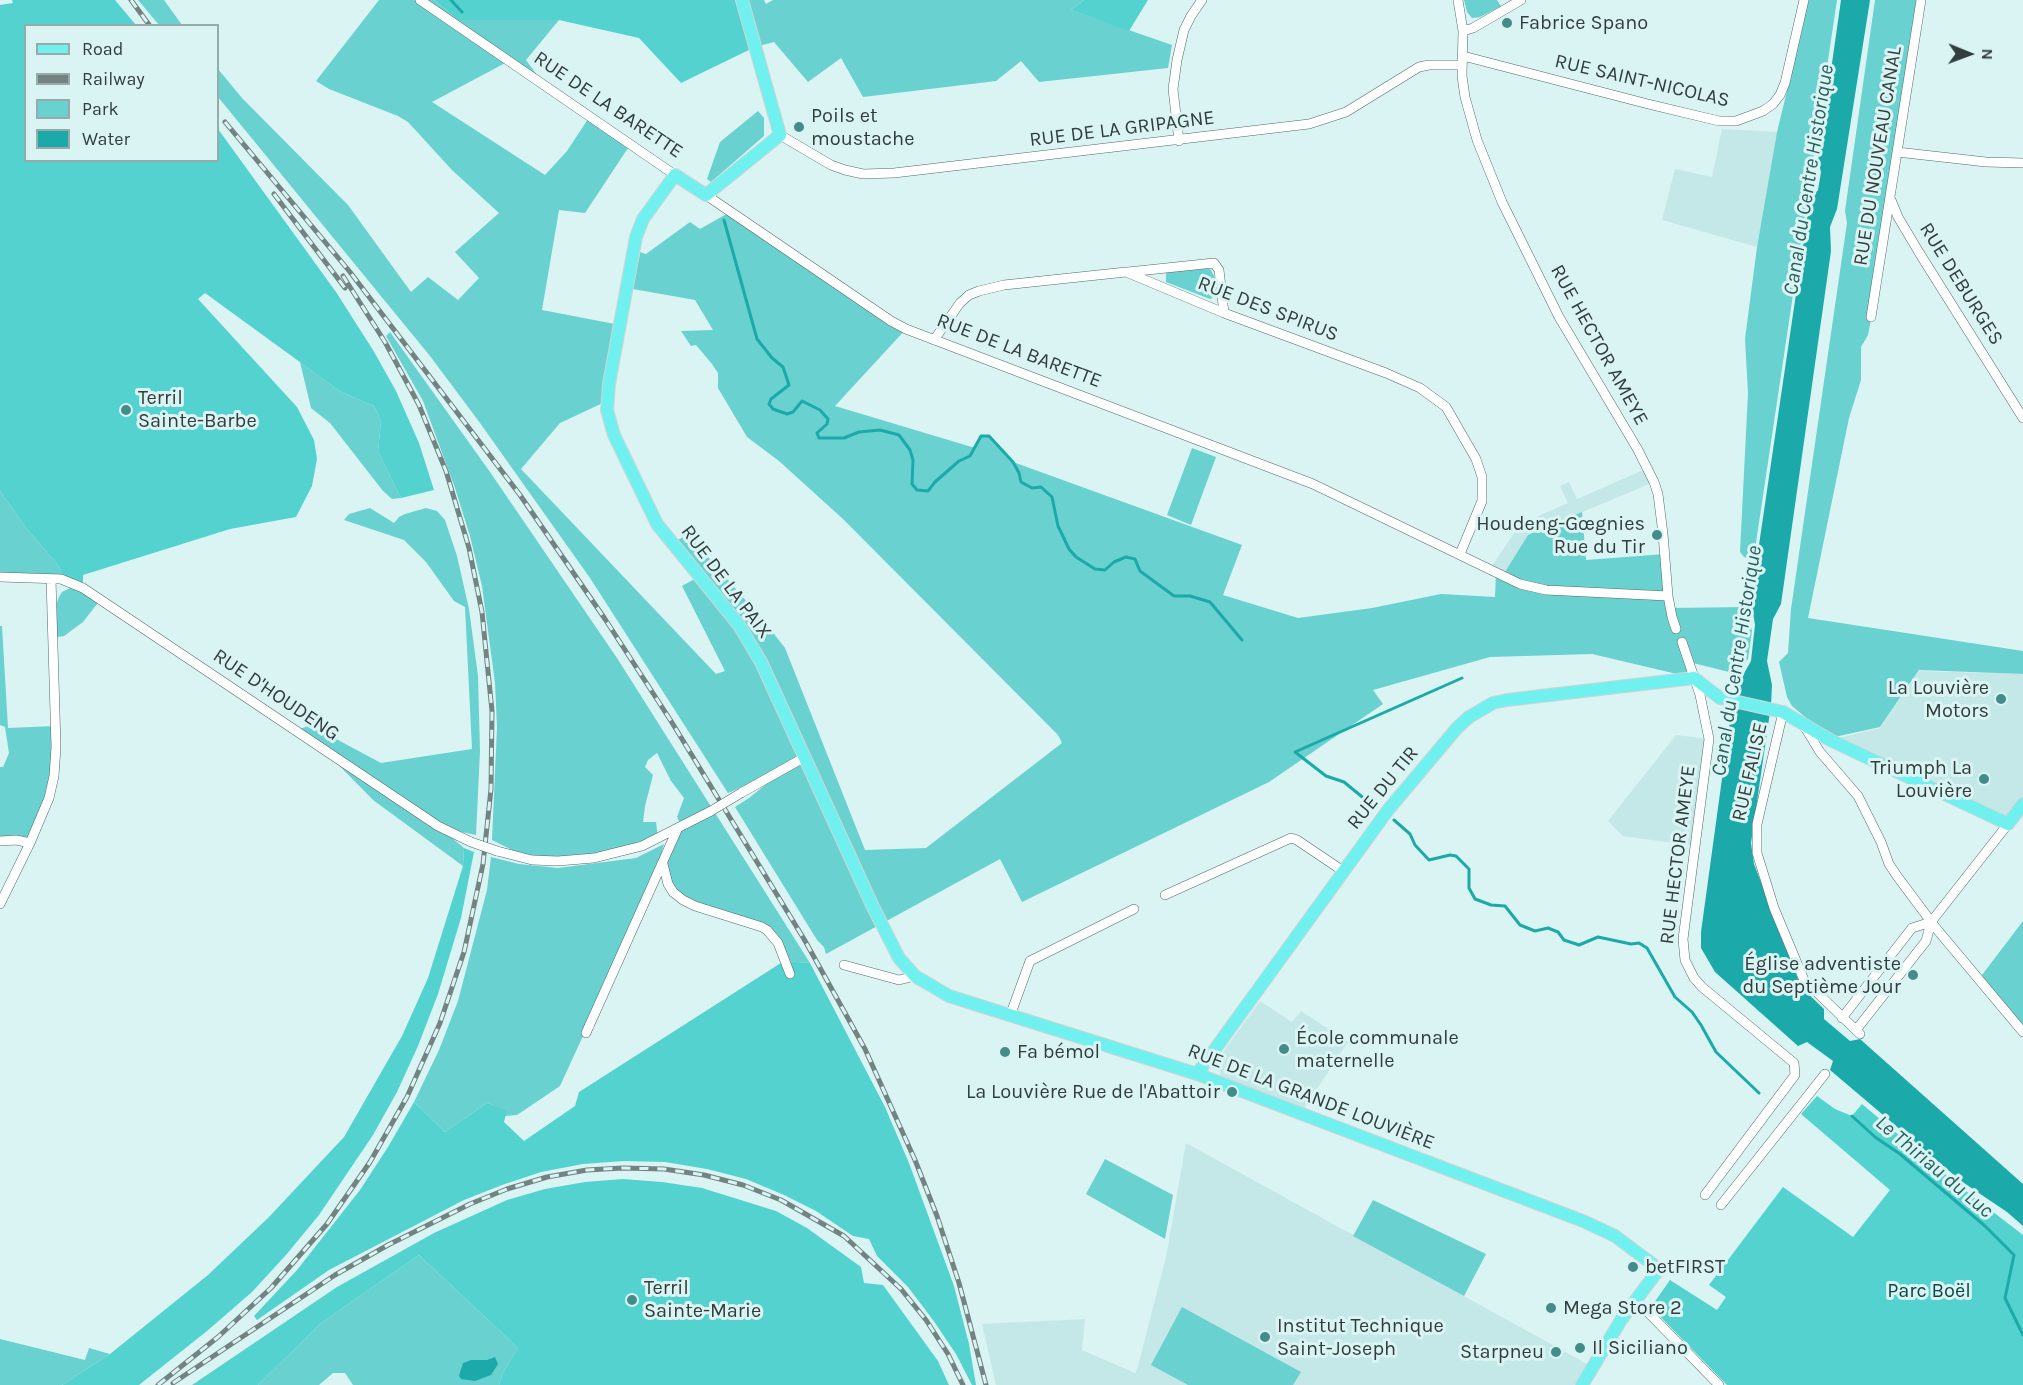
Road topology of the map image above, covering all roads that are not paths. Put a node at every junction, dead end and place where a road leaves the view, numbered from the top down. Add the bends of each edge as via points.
1 (420, 0) edge
2 (742, 0) edge
3 (1202, 0) edge
4 (1521, 0) edge
5 (1804, 0) edge
6 (1921, 0) edge
7 (1459, 4) edge
8 (1463, 31) junction
9 (1463, 61) junction
10 (780, 135) junction
11 (1179, 141) junction
12 (1897, 152) junction
13 (2023, 163) edge
14 (675, 176) junction
15 (706, 195) junction
16 (1890, 197) junction
17 (1126, 272) junction
18 (1224, 313) junction
19 (1871, 317) dead end
20 (934, 340) junction
21 (2023, 418) edge
22 (1460, 554) junction
23 (0, 577) edge
24 (51, 579) junction
25 (1668, 596) junction
26 (1676, 629) dead end
27 (1682, 642) dead end
28 (1694, 678) junction
29 (1783, 711) junction
30 (1801, 721) junction
31 (805, 758) junction
32 (2023, 804) edge
33 (2008, 824) junction
34 (677, 830) junction
35 (0, 841) edge
36 (30, 843) junction
37 (663, 858) junction
38 (1343, 871) junction
39 (1165, 895) dead end
40 (0, 904) edge
41 (1134, 909) dead end
42 (1931, 922) junction
43 (844, 965) dead end
44 (790, 974) dead end
45 (915, 976) junction
46 (936, 990) joint
47 (1010, 1016) junction
48 (1842, 1018) junction
49 (2023, 1032) edge
50 (586, 1033) dead end
51 (1197, 1074) junction
52 (1825, 1074) dead end
53 (1705, 1195) dead end
54 (1721, 1205) dead end
55 (1635, 1299) junction
56 (1582, 1385) edge
57 (1719, 1385) edge

1 - 14 street, RUE DE LA BARETTE
2 - 10 main road
3 - 11 street via 1184,30 1177,60 1173,89
4 - 8 street
5 - 9 street, RUE SAINT-NICOLAS via 1780,95 1763,111 1736,121 1719,121
6 - 12 street, RUE DU NOUVEAU CANAL
7 - 8 street, RUE HECTOR AMEYE
8 - 9 street, RUE HECTOR AMEYE
9 - 11 street, RUE DE LA GRIPAGNE via 1419,68 1346,112 1309,124
9 - 25 street, RUE HECTOR AMEYE via 1463,86 1477,140 1502,202 1559,316 1654,482
10 - 11 street, RUE DE LA GRIPAGNE via 831,165 863,174 894,174
10 - 15 main road
12 - 13 street
12 - 16 street, RUE DU NOUVEAU CANAL
14 - 15 main road, RUE DE LA BARETTE
14 - 31 main road, RUE DE LA PAIX via 643,219 636,237 609,384 609,423 657,524 724,605 751,645
15 - 20 street, RUE DE LA BARETTE via 891,321
16 - 19 street, RUE DU NOUVEAU CANAL
16 - 21 street, RUE DEBURGES via 1920,254
17 - 18 street, RUE DES SPIRUS
17 - 18 street via 1214,263 1220,270
17 - 20 street, RUE DES SPIRUS via 979,291 960,303
18 - 22 street, RUE DES SPIRUS via 1386,373 1420,388 1446,407 1482,477 1482,501
20 - 22 street, RUE DE LA BARETTE via 1313,484
22 - 25 street, RUE DE LA BARETTE via 1520,584 1546,590
23 - 24 street
24 - 34 street, RUE D'HOUDENG, bridge via 61,579 101,599 438,826 471,842 532,860 576,860 626,852
24 - 36 street via 56,747 49,798
25 - 26 street, RUE HECTOR AMEYE
27 - 28 street, RUE HECTOR AMEYE
28 - 29 main road via 1720,698
28 - 38 main road, RUE DU TIR via 1507,700 1480,710 1457,728
28 - 53 street, RUE HECTOR AMEYE via 1709,739 1683,939 1685,960 1702,987 1794,1063 1795,1075
29 - 30 main road, RUE FALISE
29 - 48 street, RUE FALISE via 1757,824 1756,853 1804,980
30 - 33 main road, RUE FALISE via 1830,740
30 - 42 street, RUE FALISE via 1820,752 1858,796 1889,864
31 - 34 street, RUE D'HOUDENG, bridge
31 - 45 main road, RUE DE LA PAIX via 885,933 898,958
32 - 33 main road
33 - 42 street
34 - 37 street
35 - 36 street
36 - 40 street
37 - 44 street via 673,892 694,906 767,930 778,943
37 - 50 street
38 - 39 street via 1291,838
38 - 51 main road, RUE DU TIR
41 - 47 street via 1030,961
42 - 48 street via 1912,927
42 - 48 street, RUE FALISE via 1926,941 1858,1032
42 - 49 street, RUE FALISE
43 - 45 street via 899,980
45 - 46 main road, RUE DE LA PAIX
46 - 47 main road, RUE DE LA GRANDE LOUVIÈRE
47 - 51 main road, RUE DE LA GRANDE LOUVIÈRE
51 - 55 main road, RUE DE LA GRANDE LOUVIÈRE via 1601,1229 1659,1269
52 - 54 street
55 - 56 main road
55 - 57 street

